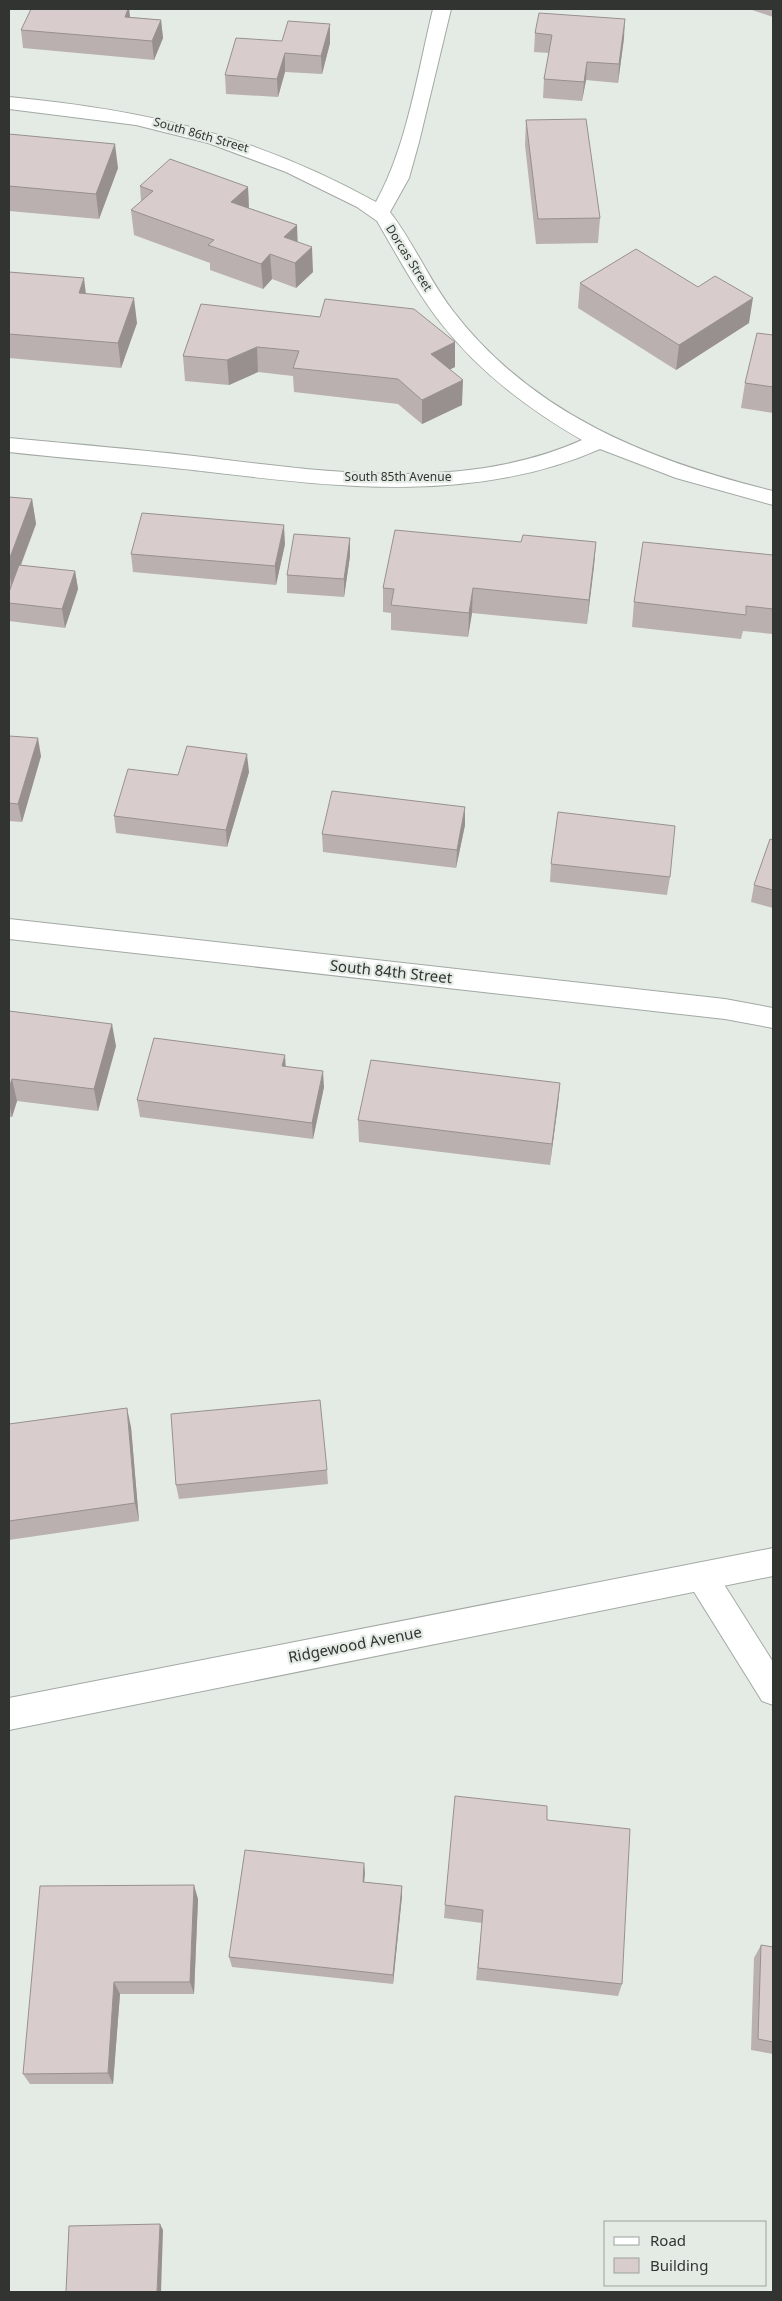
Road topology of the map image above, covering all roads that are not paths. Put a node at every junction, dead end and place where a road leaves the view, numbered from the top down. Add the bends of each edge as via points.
1 (442, 9) edge
2 (9, 103) edge
3 (380, 213) junction
4 (600, 441) junction
5 (9, 446) edge
6 (773, 498) edge
7 (9, 929) edge
8 (773, 1018) edge
9 (773, 1562) edge
10 (702, 1577) junction
11 (773, 1690) edge
12 (9, 1714) edge

1 - 3 street, Dorcas Street via 410,142 399,178
2 - 3 street, South 86th Street via 107,113 181,127 292,166
3 - 4 street, Dorcas Street via 445,315 478,352 548,409
4 - 5 street, South 85th Avenue via 555,460 507,471 416,480 270,473
4 - 6 street via 657,464
7 - 8 street, South 84th Street via 724,1009
9 - 10 street, Ridgewood Avenue
10 - 11 street
10 - 12 street, Ridgewood Avenue

